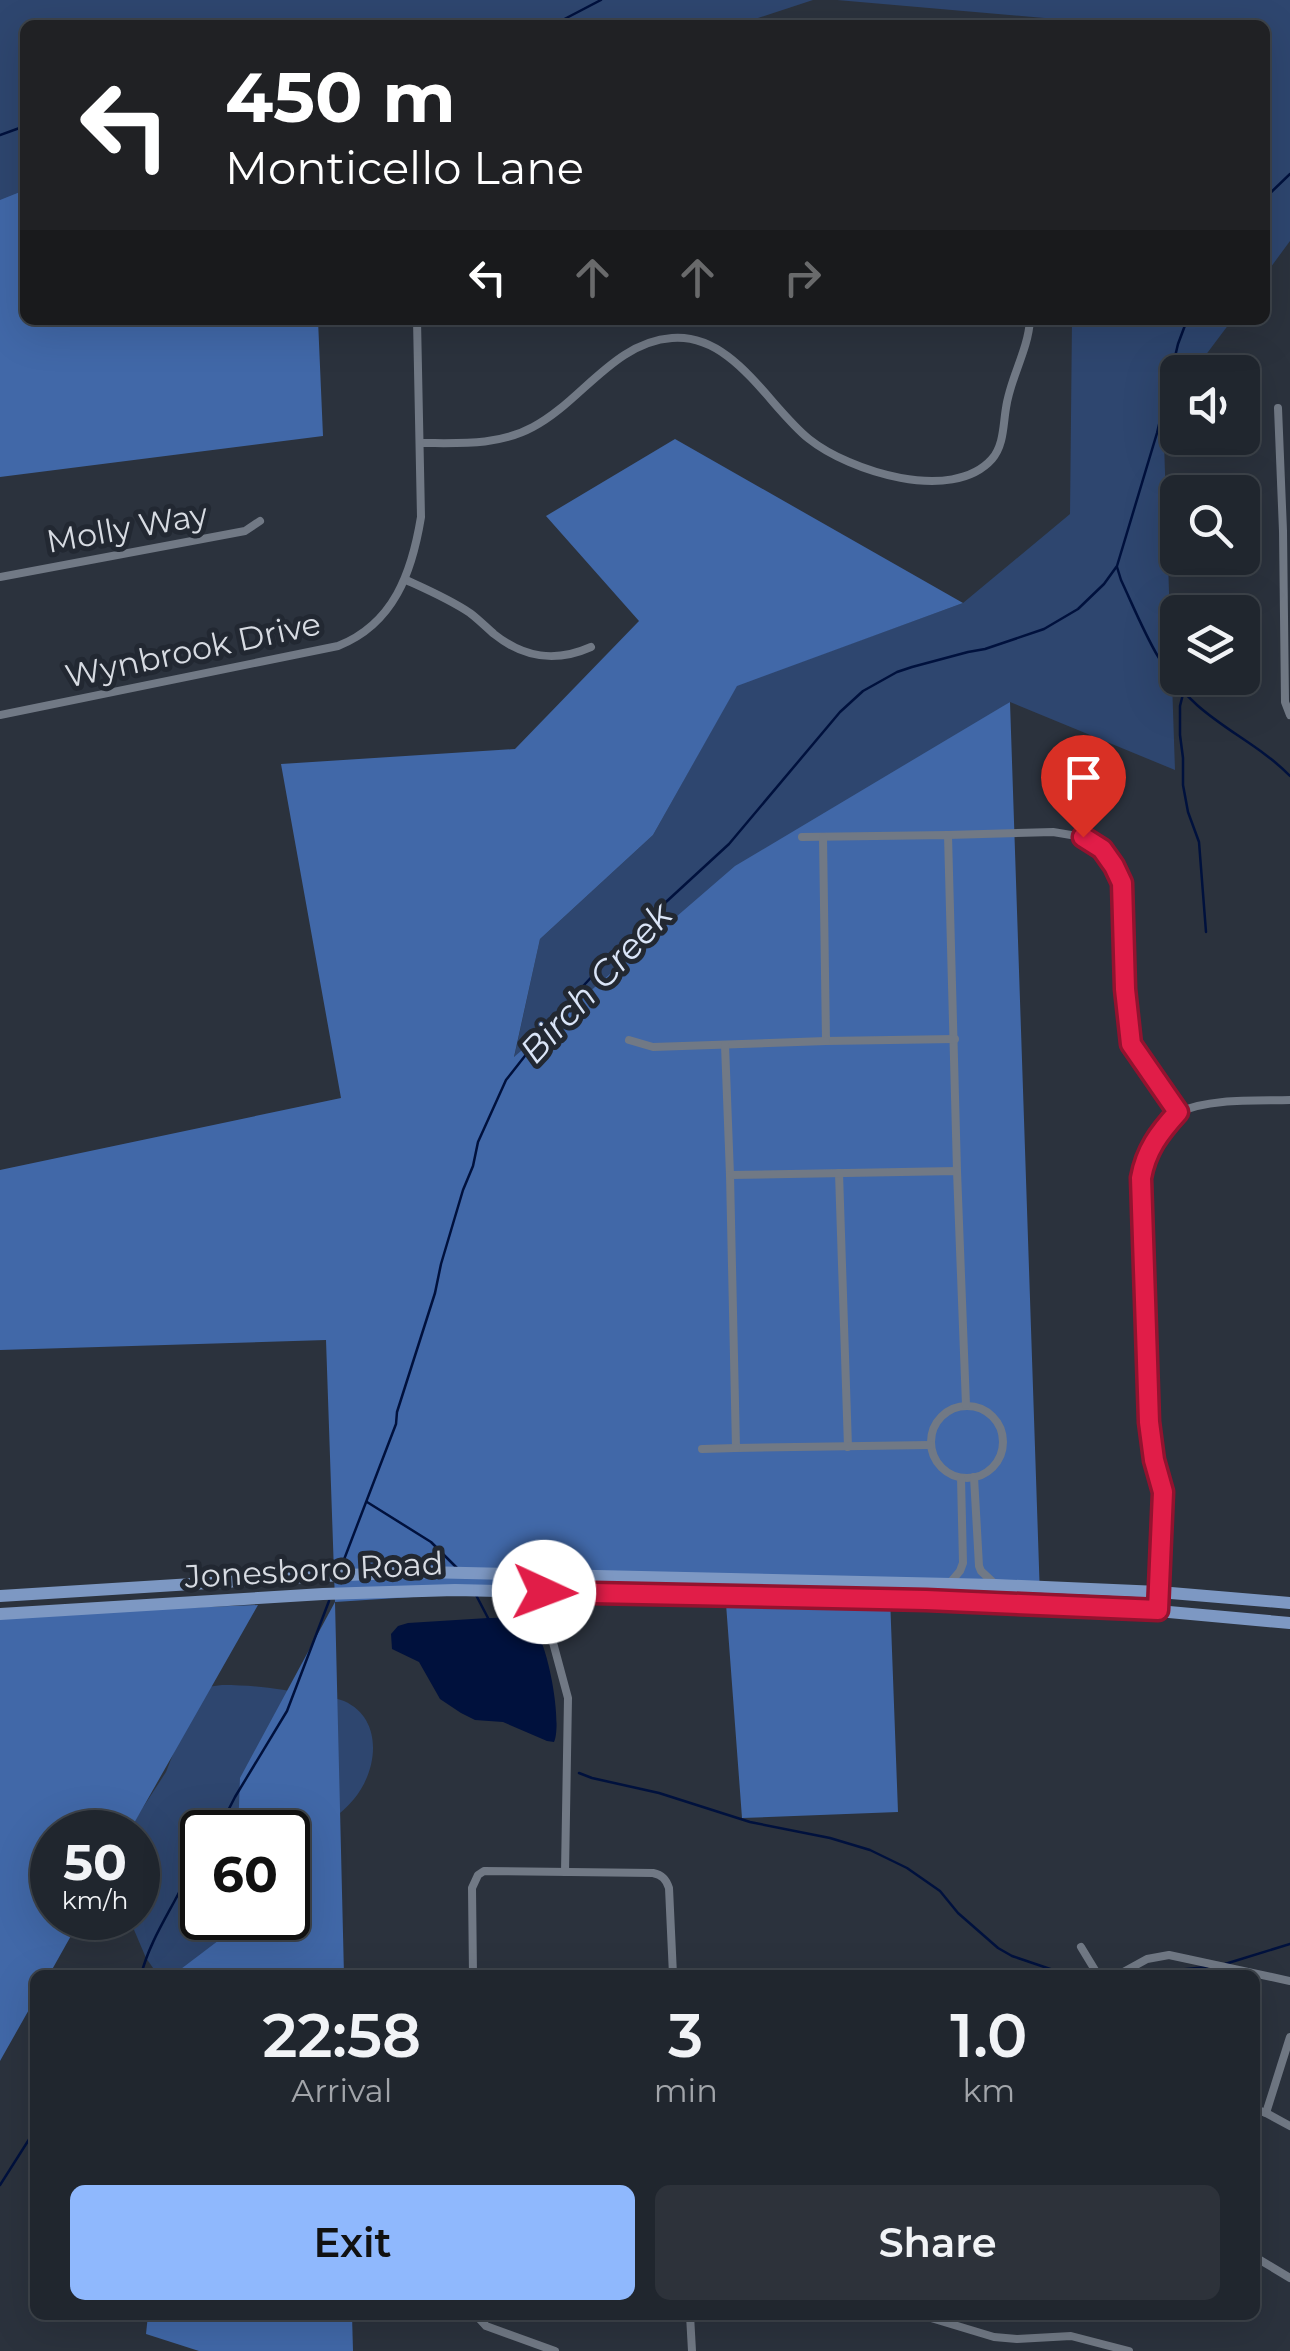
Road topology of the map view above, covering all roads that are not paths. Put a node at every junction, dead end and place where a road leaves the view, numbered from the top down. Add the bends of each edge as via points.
1 (417, 325) edge
2 (1029, 325) edge
3 (1278, 408) dead end
4 (421, 443) junction
5 (260, 521) dead end
6 (1286, 530) edge
7 (0, 577) edge
8 (406, 580) junction
9 (591, 647) dead end
10 (0, 715) edge
11 (1290, 715) edge
12 (948, 834) junction
13 (802, 837) dead end
14 (822, 837) junction
15 (954, 1039) junction
16 (629, 1040) dead end
17 (826, 1041) junction
18 (724, 1045) junction
19 (1290, 1100) edge
20 (1178, 1112) junction
21 (956, 1171) junction
22 (839, 1173) junction
23 (730, 1175) junction
24 (966, 1405) junction
25 (930, 1445) junction
26 (848, 1446) junction
27 (736, 1448) junction
28 (702, 1449) dead end
29 (961, 1478) junction
30 (974, 1478) junction
31 (542, 1574) junction
32 (949, 1584) junction
33 (996, 1585) junction
34 (544, 1592) junction
35 (1159, 1592) junction
36 (0, 1596) edge
37 (1290, 1603) edge
38 (1158, 1610) junction
39 (0, 1614) edge
40 (1290, 1623) edge
41 (566, 1872) junction
42 (1081, 1947) dead end
43 (473, 1970) edge
44 (673, 1970) edge
45 (1095, 1970) edge
46 (1127, 1970) edge
47 (1239, 1970) edge
48 (1260, 1975) edge
49 (1290, 1981) edge
50 (1290, 2037) edge
51 (1260, 2111) edge
52 (1266, 2113) junction
53 (1290, 2126) edge
54 (1260, 2261) edge
55 (1290, 2278) edge
56 (481, 2320) edge
57 (690, 2320) edge
58 (938, 2320) edge
59 (555, 2351) edge
60 (692, 2351) edge
61 (1129, 2351) edge

1 - 4 street, Wynbrook Drive
2 - 4 street via 994,457 973,474 940,482 910,480 837,457 790,422 728,356 674,338 641,344 534,427 502,440
3 - 6 street
4 - 8 street, Wynbrook Drive via 421,517
5 - 7 street, Molly Way via 245,532
6 - 11 street
8 - 9 street via 440,594 528,654 576,654
8 - 10 street, Wynbrook Drive via 373,626 338,646
12 - 14 street
12 - 15 street
12 - 20 street via 1054,832 1102,849 1122,883 1131,1044
13 - 14 street
14 - 17 street
15 - 17 street
15 - 21 street
16 - 18 street via 653,1047
17 - 18 street
18 - 23 street
19 - 20 street
20 - 35 street via 1145,1157 1141,1178 1149,1422 1163,1492
21 - 22 street
21 - 24 street
22 - 23 street
22 - 26 street
23 - 27 street
24 - 25 street via 944,1413
24 - 30 street via 989,1412 1004,1444 994,1466
25 - 26 street
25 - 29 street via 937,1463
26 - 27 street
27 - 28 street
29 - 30 street
29 - 32 street via 962,1563
30 - 33 street via 980,1571
31 - 32 main road, Jonesboro Road
31 - 34 street
31 - 36 main road, Jonesboro Road via 362,1574
32 - 33 main road, Jonesboro Road
33 - 35 main road, Jonesboro Road
34 - 38 main road, Jonesboro Road
34 - 39 main road, Jonesboro Road via 376,1591
34 - 41 street via 568,1698
35 - 37 main road, Jonesboro Road
35 - 38 street
38 - 40 main road, Jonesboro Road
41 - 43 street via 478,1875 472,1888
41 - 44 street via 661,1875 669,1888
42 - 45 street
46 - 47 street via 1169,1955
48 - 49 street
50 - 52 street
51 - 52 street
52 - 53 street
54 - 55 street
56 - 59 street
57 - 60 street
58 - 61 street via 994,2337 1071,2336

